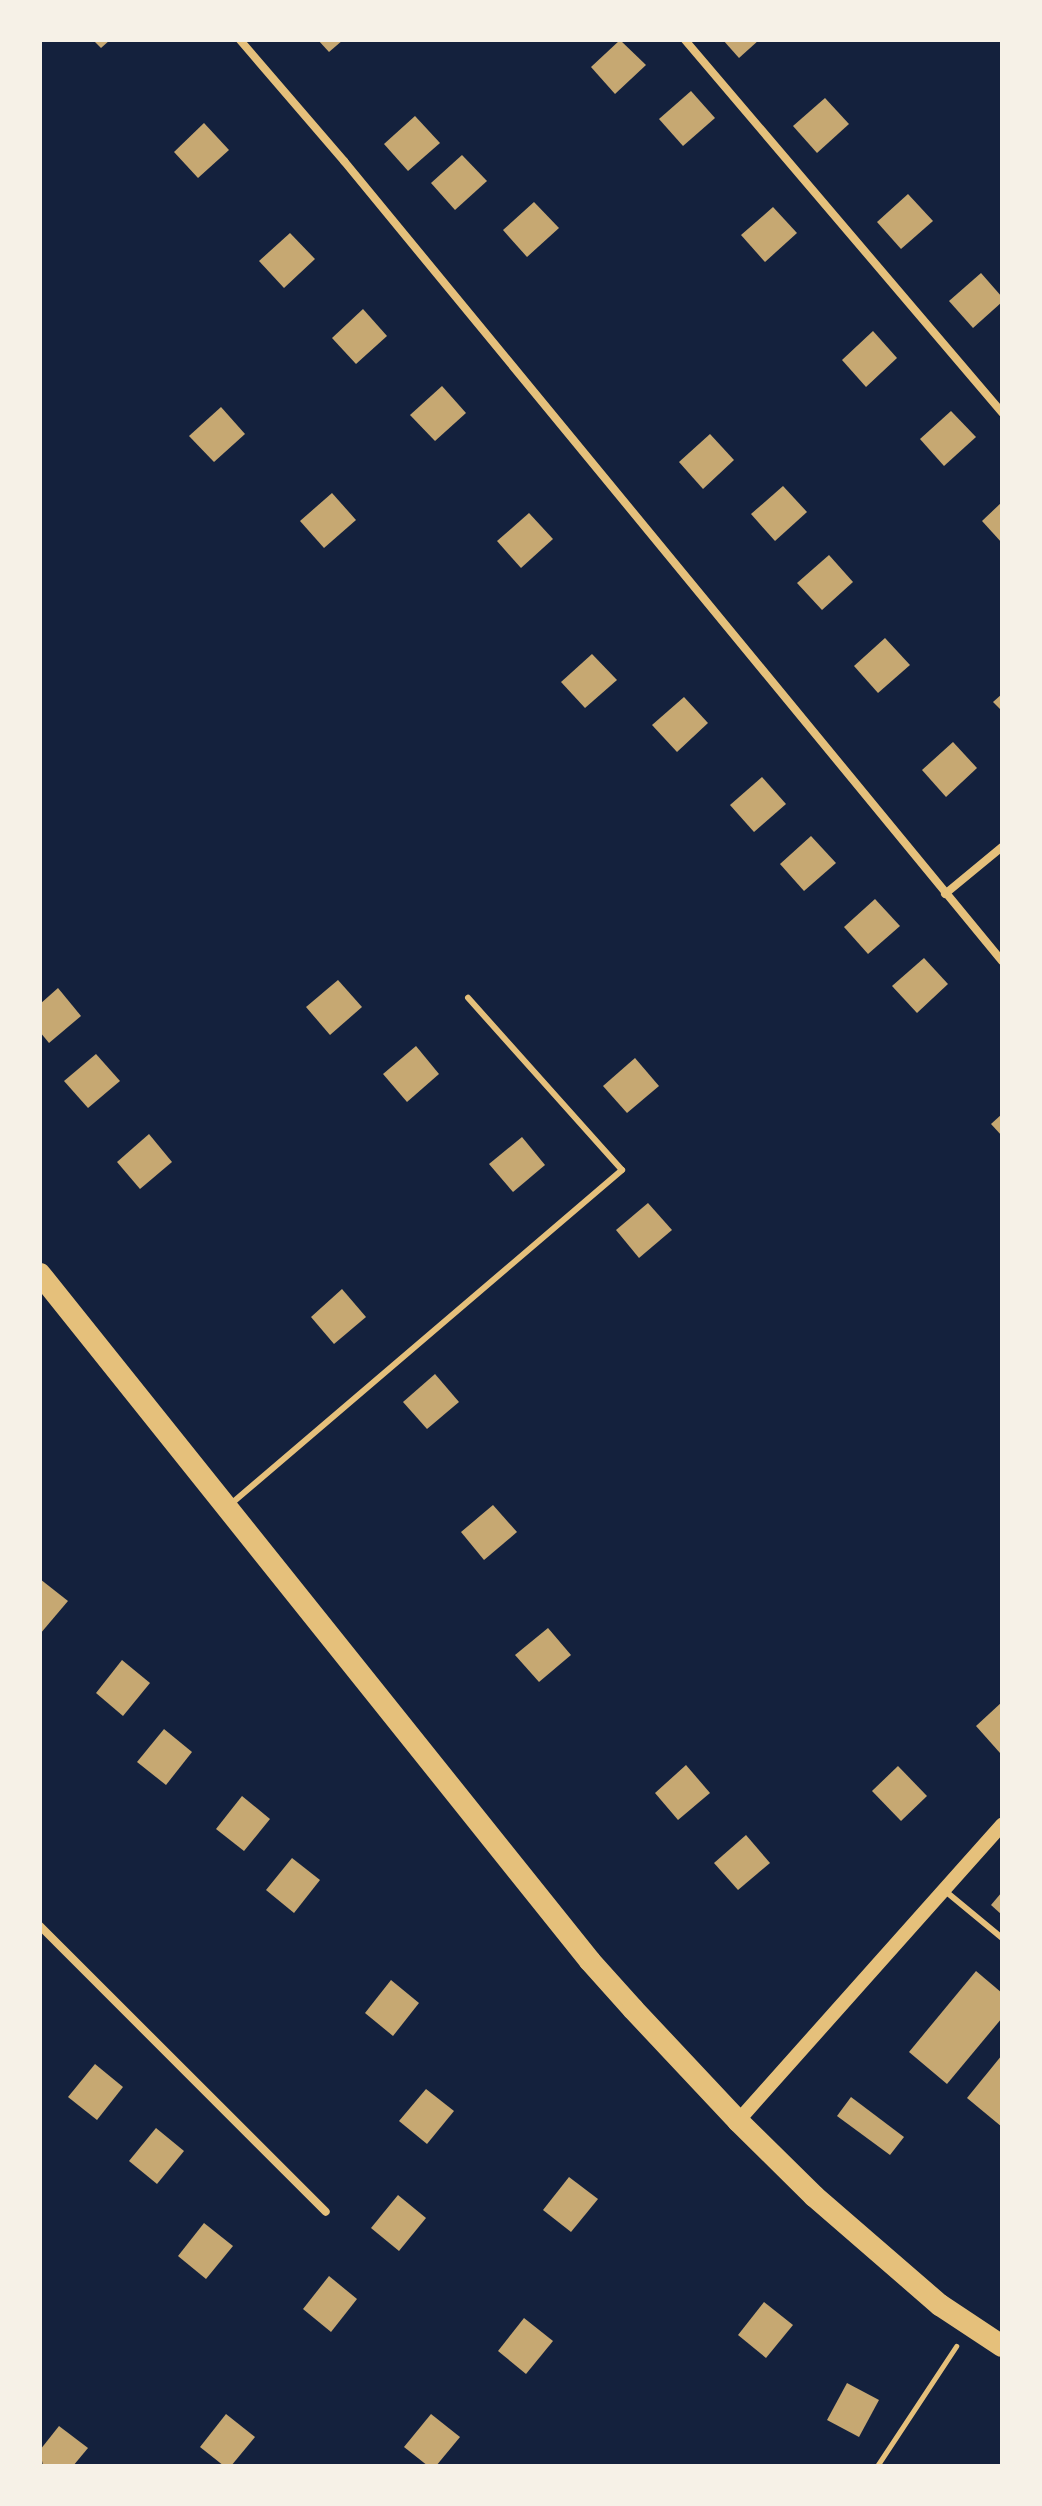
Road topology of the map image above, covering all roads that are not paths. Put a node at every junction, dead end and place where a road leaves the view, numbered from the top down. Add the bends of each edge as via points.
1 (240, 40) edge
2 (685, 40) edge
3 (1002, 413) edge
4 (1002, 847) edge
5 (945, 894) junction
6 (1002, 961) edge
7 (468, 998) dead end
8 (40, 1274) edge
9 (227, 1507) junction
10 (1002, 1825) edge
11 (944, 1890) junction
12 (40, 1926) edge
13 (1002, 1938) edge
14 (738, 2121) junction
15 (326, 2212) dead end
16 (1002, 2346) edge

1 - 5 street
2 - 3 street
4 - 5 street
5 - 6 street
7 - 9 lane via 622,1170
8 - 9 highway
9 - 14 highway via 590,1961
10 - 11 street
11 - 13 lane
11 - 14 street
12 - 15 street
14 - 16 highway via 825,2206 940,2305

